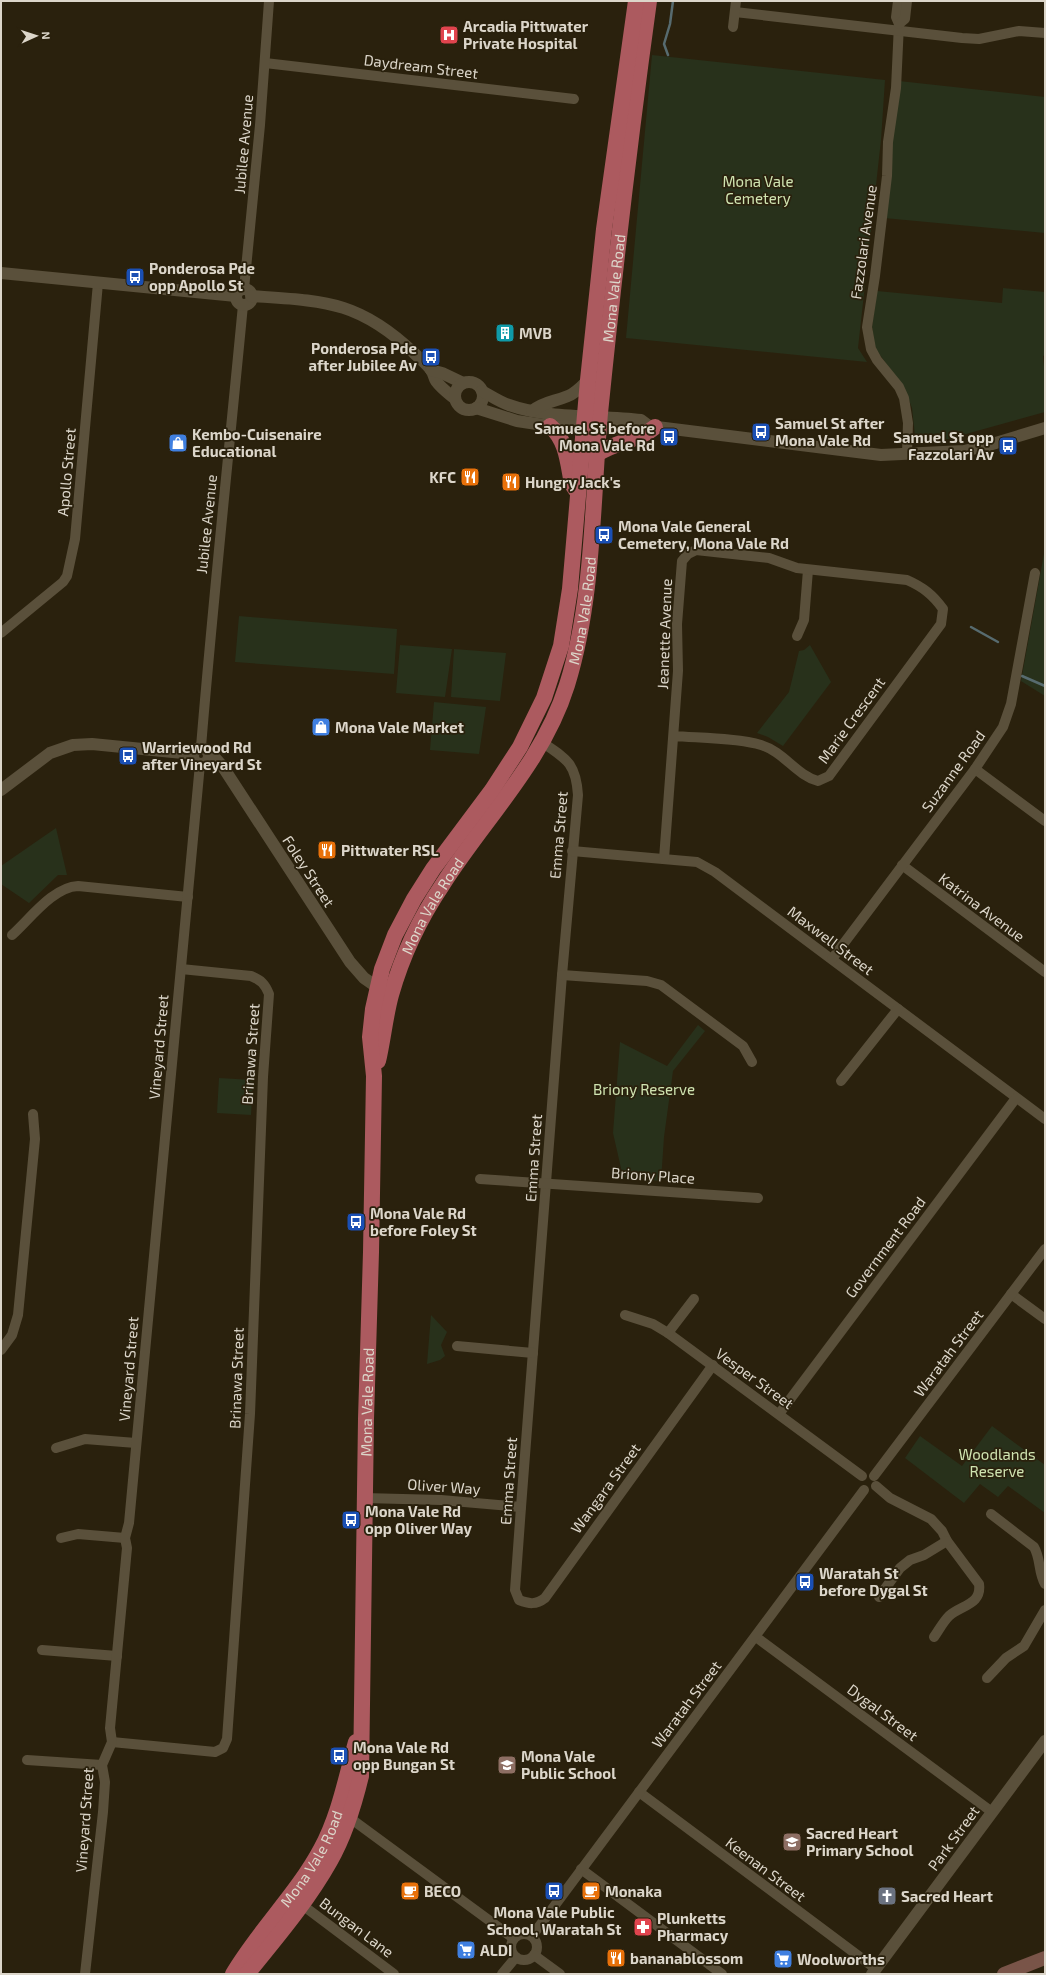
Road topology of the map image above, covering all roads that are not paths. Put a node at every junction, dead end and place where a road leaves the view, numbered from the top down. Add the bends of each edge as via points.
1 (269, 1) edge
2 (636, 1) edge
3 (649, 1) edge
4 (736, 1) edge
5 (898, 1) edge
6 (907, 1) edge
7 (735, 12) junction
8 (732, 27) dead end
9 (898, 27) junction
10 (1045, 33) edge
11 (265, 63) junction
12 (574, 99) dead end
13 (1, 273) edge
14 (98, 283) junction
15 (243, 296) junction
16 (431, 370) junction
17 (588, 380) junction
18 (462, 383) junction
19 (482, 391) junction
20 (454, 398) junction
21 (476, 408) junction
22 (532, 411) junction
23 (592, 422) junction
24 (550, 426) junction
25 (652, 427) junction
26 (1045, 428) edge
27 (907, 453) junction
28 (597, 454) junction
29 (578, 495) junction
30 (808, 570) junction
31 (1035, 573) dead end
32 (941, 624) joint
33 (1, 633) edge
34 (796, 636) dead end
35 (551, 680) junction
36 (674, 736) junction
37 (543, 743) junction
38 (201, 756) junction
39 (513, 757) junction
40 (975, 769) junction
41 (1, 790) edge
42 (1045, 822) edge
43 (572, 851) junction
44 (664, 859) junction
45 (902, 865) junction
46 (188, 897) junction
47 (12, 935) dead end
48 (832, 959) junction
49 (180, 969) junction
50 (1045, 972) edge
51 (562, 975) junction
52 (384, 992) junction
53 (898, 1009) junction
54 (752, 1062) dead end
55 (841, 1081) dead end
56 (1016, 1098) junction
57 (33, 1114) dead end
58 (1045, 1119) edge
59 (480, 1178) dead end
60 (546, 1182) junction
61 (758, 1198) dead end
62 (1045, 1249) edge
63 (1011, 1294) junction
64 (694, 1299) dead end
65 (625, 1315) dead end
66 (1045, 1319) edge
67 (668, 1333) junction
68 (457, 1346) dead end
69 (1, 1350) edge
70 (533, 1353) junction
71 (713, 1365) junction
72 (779, 1414) junction
73 (136, 1443) junction
74 (56, 1448) dead end
75 (862, 1476) junction
76 (874, 1476) junction
77 (876, 1486) junction
78 (864, 1490) junction
79 (364, 1498) junction
80 (521, 1507) junction
81 (991, 1514) dead end
82 (62, 1538) dead end
83 (125, 1538) junction
84 (947, 1541) junction
85 (1045, 1584) edge
86 (515, 1590) joint
87 (879, 1597) dead end
88 (1045, 1610) edge
89 (756, 1637) junction
90 (934, 1637) dead end
91 (42, 1650) dead end
92 (117, 1656) junction
93 (987, 1678) dead end
94 (1045, 1741) edge
95 (112, 1742) junction
96 (27, 1760) dead end
97 (102, 1765) junction
98 (639, 1792) junction
99 (992, 1812) junction
100 (344, 1816) junction
101 (581, 1869) junction
102 (301, 1904) junction
103 (532, 1936) junction
104 (513, 1938) junction
105 (534, 1955) junction
106 (516, 1957) junction
107 (1045, 1958) edge
108 (248, 1968) edge
109 (874, 1972) edge
110 (86, 1974) edge
111 (226, 1974) edge
112 (233, 1974) edge
113 (394, 1974) edge
114 (502, 1974) edge
115 (560, 1974) edge
116 (722, 1974) edge
117 (1004, 1974) edge

1 - 11 street, Jubilee Avenue
2 - 17 highway, Mona Vale Road via 604,229
3 - 23 highway, Mona Vale Road via 608,327
4 - 7 street
5 - 9 street, Fazzolari Avenue
6 - 9 street, Fazzolari Avenue via 905,19
7 - 8 street
7 - 9 street
9 - 10 street via 979,39 1019,32
9 - 27 street, Fazzolari Avenue via 896,88 888,142 887,176 876,276 867,327 871,349 904,398 908,423
11 - 12 street, Daydream Street
11 - 15 street, Jubilee Avenue
13 - 14 street
14 - 15 street
14 - 33 street, Apollo Street via 75,539 70,567 63,582
15 - 16 street via 317,301 359,312 384,327
15 - 38 street, Jubilee Avenue via 226,489 212,609
16 - 18 street
16 - 20 street via 436,382
17 - 22 street via 568,396 541,403
17 - 23 highway, Mona Vale Road
18 - 19 street via 471,382
18 - 20 street via 456,389
19 - 21 street via 482,401
19 - 22 street via 509,405
20 - 21 street via 462,409
21 - 24 street via 518,421
22 - 23 street
23 - 24 street
23 - 25 street via 640,429
23 - 28 highway, Mona Vale Road
23 - 29 highway, Mona Vale Road
24 - 29 highway via 558,433 563,443 572,484
25 - 27 street via 872,455
25 - 28 highway via 646,435 618,442
26 - 27 street via 976,449
28 - 37 highway, Mona Vale Road via 588,568 578,648 564,694
29 - 35 highway, Mona Vale Road via 568,608
30 - 32 street, Jeanette Avenue via 907,580 934,596 943,609
30 - 34 street via 804,620
30 - 36 street, Jeanette Avenue via 769,558 696,550 685,557 682,561 677,624 678,671
31 - 40 street, Suzanne Road via 1011,704 1003,727
32 - 36 street, Marie Crescent via 829,776 818,781 808,778 783,756 761,745
35 - 37 highway via 550,700 540,732
35 - 39 highway, Mona Vale Road via 534,720
36 - 44 street, Jeanette Avenue
37 - 39 highway via 535,742 527,751
37 - 43 street, Emma Street via 566,760 573,768 577,779 578,795
37 - 52 highway, Mona Vale Road via 530,765 443,884 417,927
38 - 41 street via 92,744 74,745 50,753
38 - 46 street, Vineyard Street
38 - 52 street, Foley Street via 216,759 223,767 350,962 364,978
39 - 52 highway, Mona Vale Road via 414,899 395,935 382,968
40 - 42 street
40 - 45 street, Suzanne Road
43 - 44 street, Maxwell Street
43 - 51 street, Emma Street
44 - 48 street, Maxwell Street via 698,862
45 - 48 street, Suzanne Road
45 - 50 street, Katrina Avenue
46 - 47 street via 68,887 55,894
46 - 49 street, Vineyard Street
48 - 53 street, Maxwell Street
49 - 73 street, Vineyard Street
49 - 95 street, Brinawa Street via 251,976 260,979 268,994 249,1422 227,1739 223,1748 215,1752
51 - 54 street via 646,981 661,985 743,1046
51 - 60 street, Emma Street
52 - 79 highway, Mona Vale Road via 374,1076
53 - 55 street
53 - 56 street, Maxwell Street
56 - 58 street, Maxwell Street
56 - 72 street, Government Road
57 - 69 street via 35,1138 18,1315 12,1335
59 - 60 street, Briony Place
60 - 61 street, Briony Place
60 - 70 street, Emma Street
62 - 63 street, Waratah Street
63 - 66 street
63 - 76 street, Waratah Street
64 - 67 street
65 - 67 street, Vesper Street via 653,1324
67 - 71 street, Vesper Street
68 - 70 street
70 - 80 street, Emma Street
71 - 72 street, Vesper Street
71 - 86 street, Wangara Street via 545,1598 530,1604 519,1600
72 - 75 street, Vesper Street
73 - 74 street via 85,1439
73 - 83 street, Vineyard Street via 129,1522
75 - 76 street
75 - 78 street via 861,1485
76 - 77 street via 877,1480
77 - 78 street via 870,1491
77 - 84 street via 890,1498 931,1519
78 - 89 street, Waratah Street
79 - 80 street, Oliver Way via 440,1500
79 - 100 highway, Mona Vale Road via 360,1728
80 - 86 street, Emma Street
81 - 85 street via 1034,1547 1038,1554 1041,1578
82 - 83 street via 78,1534
83 - 92 street, Vineyard Street via 127,1548
84 - 87 street via 900,1568
84 - 90 street via 976,1577 980,1590 970,1605 949,1616
88 - 93 street via 1024,1646 1006,1658
89 - 98 street, Waratah Street
89 - 99 street, Dygal Street
91 - 92 street
92 - 95 street, Vineyard Street via 110,1729
94 - 99 street, Park Street
95 - 97 street, Vineyard Street
96 - 97 street
97 - 110 street, Vineyard Street via 105,1782
98 - 101 street, Waratah Street
98 - 109 street, Keenan Street
99 - 109 street, Park Street
100 - 102 highway, Mona Vale Road via 330,1861
100 - 104 street
100 - 108 highway, Mona Vale Road
101 - 103 street, Waratah Street
101 - 116 street
102 - 108 highway, Mona Vale Road
102 - 113 street, Bungan Lane
103 - 104 street via 524,1934
103 - 105 street via 537,1947
104 - 106 street via 510,1946
105 - 106 street via 523,1960
105 - 115 street
106 - 114 street
107 - 117 main road
108 - 111 highway
108 - 112 highway, Mona Vale Road

